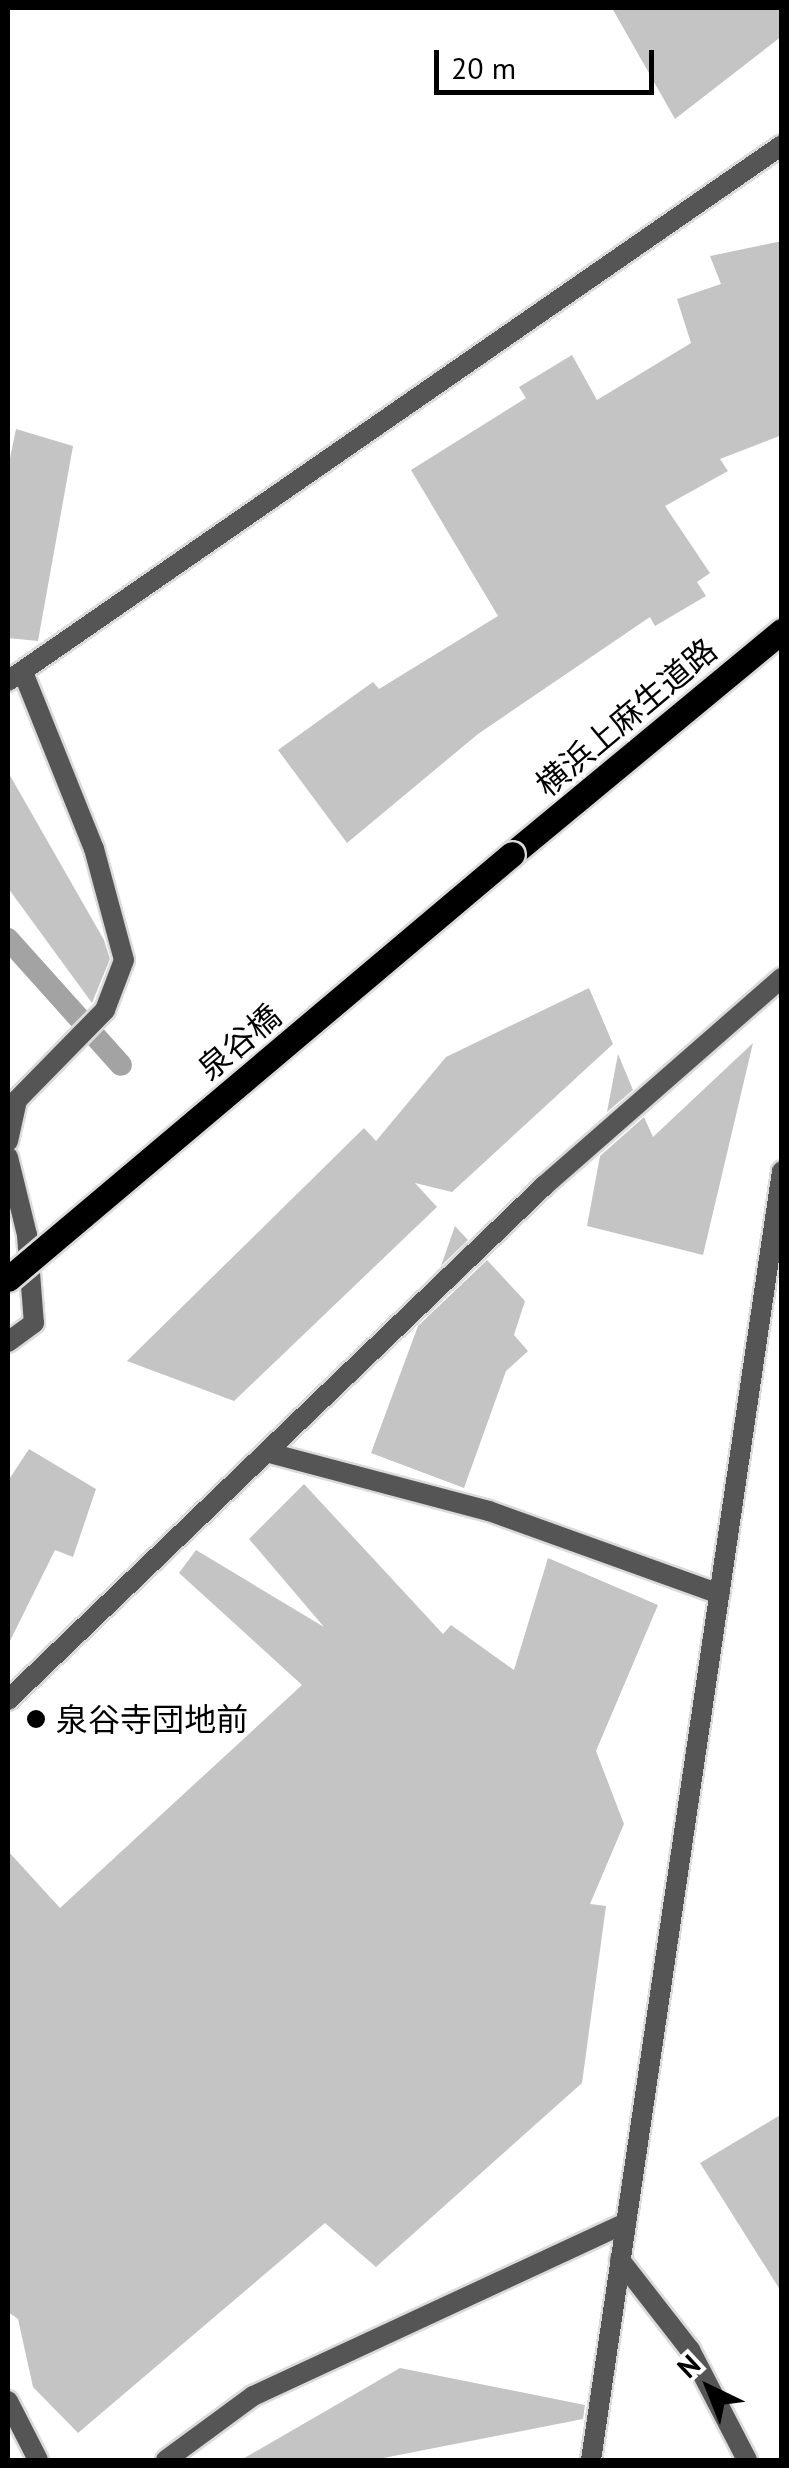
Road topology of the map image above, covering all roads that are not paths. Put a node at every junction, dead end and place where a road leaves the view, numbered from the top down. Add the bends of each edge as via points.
1 (782, 145) edge
2 (782, 631) edge
3 (16, 677) edge
4 (512, 854) joint
5 (782, 978) edge
6 (8, 1142) edge
7 (8, 1157) edge
8 (782, 1171) edge
9 (8, 1279) edge
10 (8, 1342) edge
11 (273, 1454) junction
12 (719, 1594) junction
13 (8, 1700) edge
14 (626, 2223) junction
15 (620, 2260) junction
16 (8, 2401) edge
17 (38, 2460) edge
18 (166, 2460) edge
19 (591, 2460) edge
20 (747, 2460) edge

1 - 3 street
2 - 4 main road, 横浜上麻生道路
3 - 6 street via 94,849 124,960 105,1010 17,1100
4 - 9 main road, 泉谷橋, bridge
5 - 11 street via 544,1186
7 - 10 street via 28,1235 34,1323
8 - 12 street
11 - 12 street via 489,1511
11 - 13 street
12 - 14 street
14 - 15 street
14 - 18 street via 253,2396
15 - 19 street
15 - 20 street via 690,2350
16 - 17 street

